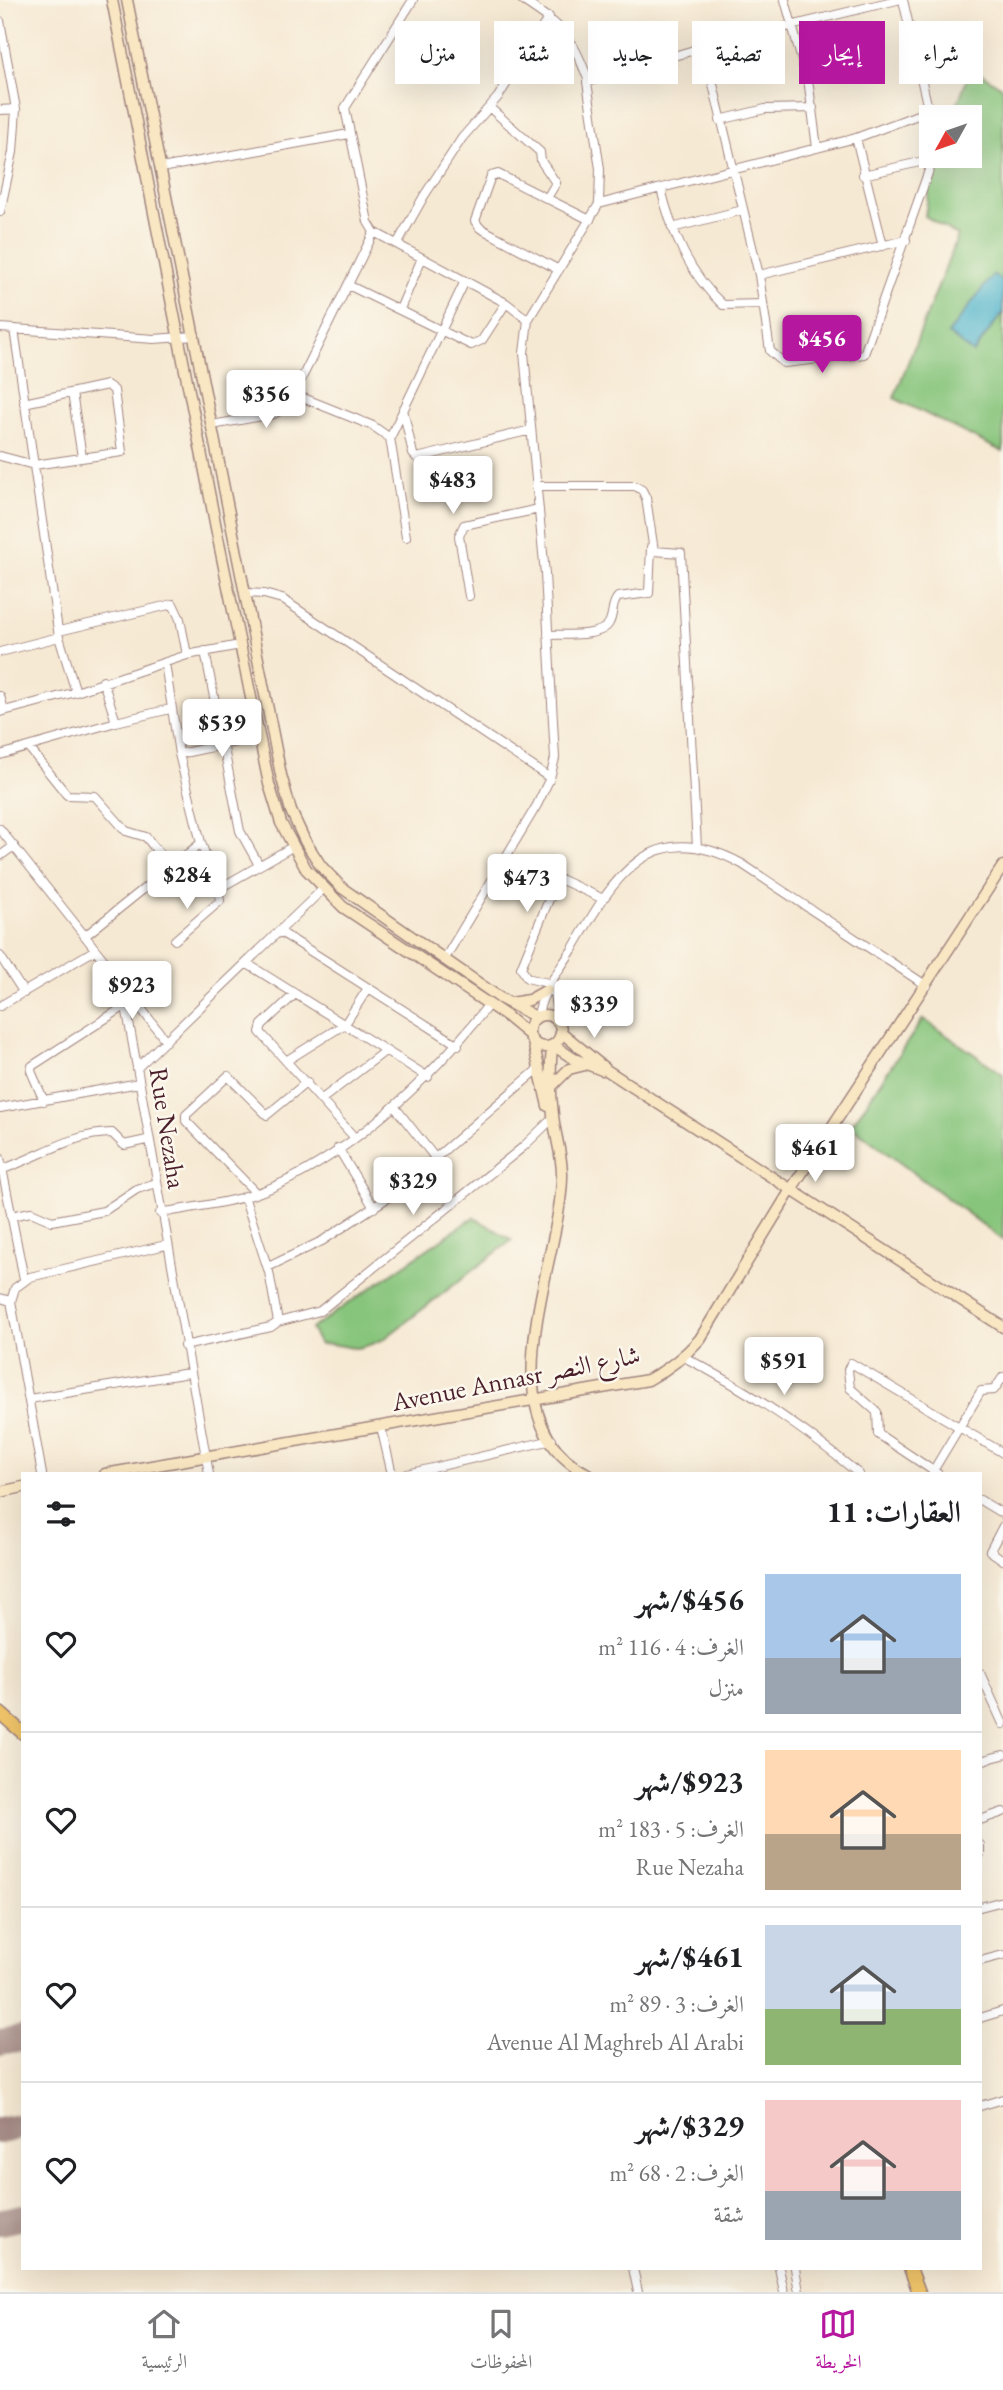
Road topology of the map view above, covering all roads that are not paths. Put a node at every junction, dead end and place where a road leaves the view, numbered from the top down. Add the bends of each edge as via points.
1 (112, 0) edge
2 (127, 0) edge
3 (414, 0) edge
4 (522, 0) edge
5 (785, 0) edge
6 (897, 0) edge
7 (903, 0) edge
8 (548, 18) junction
9 (0, 21) edge
10 (792, 25) junction
11 (785, 27) edge
12 (588, 77) edge
13 (588, 81) edge
14 (712, 84) edge
15 (927, 105) edge
16 (490, 108) junction
17 (813, 108) junction
18 (16, 109) junction
19 (0, 110) edge
20 (919, 114) edge
21 (720, 120) junction
22 (349, 134) junction
23 (856, 138) junction
24 (817, 148) junction
25 (919, 161) edge
26 (161, 168) junction
27 (735, 168) junction
28 (930, 168) edge
29 (146, 171) junction
30 (863, 175) junction
31 (661, 189) junction
32 (547, 198) junction
33 (599, 204) junction
34 (743, 210) junction
35 (0, 212) edge
36 (590, 220) junction
37 (672, 228) junction
38 (374, 232) junction
39 (906, 240) junction
40 (397, 244) junction
41 (883, 246) junction
42 (422, 258) junction
43 (559, 270) junction
44 (759, 275) junction
45 (465, 281) junction
46 (348, 285) junction
47 (506, 303) junction
48 (761, 304) junction
49 (400, 309) junction
50 (528, 320) junction
51 (0, 328) edge
52 (15, 329) junction
53 (444, 331) junction
54 (194, 336) junction
55 (180, 338) junction
56 (72, 393) junction
57 (296, 395) junction
58 (24, 403) junction
59 (403, 409) junction
60 (212, 425) junction
61 (531, 430) junction
62 (390, 438) junction
63 (0, 456) edge
64 (82, 457) junction
65 (34, 465) junction
66 (537, 486) junction
67 (539, 509) junction
68 (406, 537) dead end
69 (651, 547) junction
70 (245, 593) junction
71 (469, 596) dead end
72 (252, 628) junction
73 (238, 631) junction
74 (59, 634) junction
75 (548, 635) junction
76 (241, 648) junction
77 (256, 649) junction
78 (205, 651) junction
79 (0, 652) edge
80 (187, 655) junction
81 (165, 663) junction
82 (103, 681) junction
83 (76, 692) junction
84 (0, 696) edge
85 (170, 709) junction
86 (2, 711) edge
87 (116, 722) junction
88 (259, 737) junction
89 (223, 744) junction
90 (30, 749) junction
91 (179, 754) junction
92 (0, 755) edge
93 (550, 778) junction
94 (0, 829) edge
95 (201, 843) junction
96 (14, 846) junction
97 (292, 847) junction
98 (697, 847) junction
99 (0, 856) edge
100 (259, 865) junction
101 (1003, 866) edge
102 (171, 869) junction
103 (323, 888) junction
104 (218, 889) junction
105 (601, 898) junction
106 (279, 931) junction
107 (85, 936) junction
108 (175, 940) dead end
109 (96, 950) junction
110 (0, 956) edge
111 (444, 960) junction
112 (246, 963) junction
113 (122, 984) junction
114 (927, 986) junction
115 (549, 987) junction
116 (368, 988) junction
117 (24, 993) junction
118 (295, 994) junction
119 (508, 1003) junction
120 (489, 1004) junction
121 (0, 1006) edge
122 (125, 1006) junction
123 (537, 1017) junction
124 (345, 1024) junction
125 (560, 1028) junction
126 (530, 1038) junction
127 (166, 1041) junction
128 (458, 1045) junction
129 (552, 1046) junction
130 (385, 1051) junction
131 (286, 1061) junction
132 (585, 1065) junction
133 (137, 1068) junction
134 (537, 1070) junction
135 (608, 1071) junction
136 (428, 1077) junction
137 (307, 1082) junction
138 (139, 1083) junction
139 (551, 1087) junction
140 (322, 1099) junction
141 (44, 1101) junction
142 (394, 1106) junction
143 (0, 1108) edge
144 (553, 1118) junction
145 (354, 1137) junction
146 (147, 1140) junction
147 (338, 1148) junction
148 (0, 1158) edge
149 (436, 1159) junction
150 (1, 1170) edge
151 (156, 1183) junction
152 (792, 1188) junction
153 (256, 1193) junction
154 (244, 1196) junction
155 (374, 1208) junction
156 (160, 1213) junction
157 (11, 1216) junction
158 (166, 1245) junction
159 (268, 1267) junction
160 (24, 1279) junction
161 (0, 1298) edge
162 (11, 1301) junction
163 (278, 1322) junction
164 (1003, 1327) edge
165 (184, 1346) junction
166 (684, 1357) junction
167 (190, 1373) junction
168 (1003, 1377) edge
169 (29, 1399) junction
170 (534, 1400) junction
171 (381, 1427) junction
172 (959, 1427) junction
173 (552, 1440) junction
174 (1003, 1453) edge
175 (206, 1457) junction
176 (448, 1469) edge
177 (572, 1470) edge
178 (42, 1472) edge
179 (116, 1472) edge
180 (209, 1472) edge
181 (392, 1472) edge
182 (423, 1472) edge
183 (856, 1472) edge
184 (935, 1472) edge
185 (21, 1487) edge
186 (0, 1492) edge
187 (982, 1501) edge
188 (1003, 1514) edge
189 (1003, 1526) edge
190 (1003, 1560) edge
191 (985, 1694) edge
192 (0, 1713) edge
193 (1003, 1724) edge
194 (21, 1731) edge
195 (1003, 1755) edge
196 (982, 1760) edge
197 (1003, 1812) edge
198 (982, 1820) edge
199 (1003, 1900) edge
200 (982, 1906) edge
201 (1003, 1955) edge
202 (982, 1960) edge
203 (1003, 2011) edge
204 (982, 2017) edge
205 (1003, 2099) edge
206 (982, 2105) edge
207 (633, 2270) edge
208 (779, 2270) edge
209 (795, 2270) edge
210 (911, 2270) edge
211 (638, 2292) edge
212 (783, 2292) edge
213 (799, 2292) edge
214 (919, 2292) edge

1 - 29 main road
2 - 26 main road
3 - 22 street via 347,102
4 - 8 street
5 - 10 street
6 - 10 street
7 - 15 street
8 - 12 street via 573,41
8 - 16 street
9 - 18 street
10 - 11 street
10 - 17 street
13 - 33 street via 600,169
14 - 21 street
16 - 32 street via 540,152 556,183
16 - 40 street via 462,138
17 - 21 street via 765,109
17 - 24 street
18 - 19 street
18 - 35 street via 13,152
20 - 23 street
21 - 27 street
22 - 26 street
22 - 38 street
23 - 24 street
23 - 30 street
24 - 27 street
25 - 30 street
26 - 29 main road
26 - 54 main road
27 - 31 street
27 - 34 street
28 - 39 street
29 - 55 main road
30 - 41 street
31 - 33 street
31 - 37 street
32 - 36 street
32 - 43 street via 494,174 475,220 480,228
33 - 36 street
34 - 37 street
34 - 44 street
36 - 43 street
37 - 48 street via 708,290 723,305
38 - 40 street
38 - 46 street
39 - 41 street
39 - 48 street via 862,356 778,361 770,351
40 - 42 street
41 - 44 street
42 - 45 street
42 - 49 street
43 - 50 street
44 - 48 street
45 - 47 street
45 - 53 street
46 - 49 street
46 - 57 street
47 - 50 street
47 - 53 street via 476,345
49 - 53 street
50 - 61 street via 524,353
51 - 52 street
52 - 55 street
52 - 58 street
53 - 59 street
54 - 55 street
54 - 60 main road
55 - 73 main road
56 - 58 street
56 - 64 street
56 - 64 street via 107,385 114,390 123,447 122,452
57 - 60 street via 274,414
57 - 62 street via 373,426
58 - 65 street
59 - 61 street via 417,458
59 - 62 street
60 - 70 main road
61 - 66 street
62 - 68 street
63 - 65 street
64 - 65 street
65 - 74 street
66 - 67 street
66 - 69 street via 635,486 646,498
67 - 71 street via 469,522 461,529
67 - 75 street
69 - 75 street via 649,593 618,597 610,621 600,631
69 - 98 street via 658,553 677,551 682,557
70 - 72 main road
70 - 93 street via 282,599
72 - 73 main road
72 - 77 main road
73 - 76 main road
74 - 79 street
74 - 80 street via 173,604
74 - 83 street
75 - 93 street via 555,744
76 - 77 main road
76 - 78 street
76 - 88 main road
77 - 111 main road via 285,793 308,848 349,894
78 - 80 street
78 - 89 street
80 - 81 street
81 - 82 street
81 - 85 street
82 - 83 street
82 - 87 street
83 - 86 street
84 - 86 street
85 - 87 street
85 - 91 street
87 - 90 street
88 - 89 street
88 - 97 main road via 272,797
89 - 91 street
89 - 100 street via 240,831
90 - 92 street
90 - 102 street via 67,795 95,796 126,831 146,837
91 - 95 street
93 - 111 street
94 - 96 street, Rue Nezaha
95 - 102 street
95 - 104 street
96 - 99 street
96 - 107 street, Rue Nezaha
97 - 100 street
97 - 103 main road
98 - 105 street via 669,848 646,857
98 - 114 street via 742,864
100 - 104 street
101 - 114 main road, Avenue Annasr شارع النصر
102 - 107 street
103 - 106 street
103 - 120 main road via 366,923
104 - 108 street via 220,901
105 - 115 street
105 - 115 street via 562,880 555,882 521,968 527,978
106 - 112 street
106 - 116 street
107 - 109 street, Rue Nezaha
109 - 113 street, Rue Nezaha
109 - 117 street
110 - 117 street
111 - 119 main road
112 - 118 street
112 - 127 street
113 - 122 street, Rue Nezaha
113 - 127 street
114 - 152 main road, Avenue Annasr شارع النصر
115 - 119 main road via 529,1000
115 - 123 street
115 - 125 street
116 - 124 street
116 - 128 street
117 - 121 street
118 - 124 street
118 - 131 street via 260,1030
119 - 123 main road
120 - 126 main road
120 - 128 street
122 - 133 street, Rue Nezaha
122 - 141 street via 32,1066
123 - 125 main road via 548,1015
123 - 126 main road via 530,1024
124 - 130 street
124 - 131 street
125 - 129 main road
125 - 135 main road
126 - 129 main road via 541,1048
126 - 134 main road
127 - 133 street
128 - 136 street
129 - 132 main road
129 - 139 main road
130 - 136 street
130 - 140 street
131 - 137 street
132 - 135 main road
132 - 139 main road via 569,1069
133 - 138 street, Rue Nezaha
134 - 144 main road
134 - 149 street
135 - 152 main road
136 - 142 street
137 - 140 street
137 - 153 street via 267,1115 228,1076 186,1115 186,1121
138 - 141 street
138 - 146 street, Rue Nezaha
139 - 144 main road
140 - 145 street
141 - 143 street
142 - 145 street
142 - 149 street
144 - 163 street via 320,1311
144 - 170 main road via 562,1176 555,1241 535,1318
145 - 147 street
146 - 150 street via 124,1145 112,1133 73,1138
146 - 151 street, Rue Nezaha
147 - 153 street
147 - 155 street
148 - 150 street
149 - 155 street
150 - 157 street
151 - 156 street, Rue Nezaha
151 - 157 street via 137,1189 104,1211 52,1221 31,1212
152 - 164 main road
152 - 166 main road, Avenue Annasr شارع النصر via 712,1320
153 - 154 street
154 - 156 street
154 - 159 street
155 - 159 street via 322,1241
156 - 158 street, Rue Nezaha
157 - 160 street
158 - 160 street
158 - 165 street, Rue Nezaha
159 - 163 street
160 - 162 street
161 - 162 street
162 - 169 street
163 - 165 street
165 - 167 street, Rue Nezaha
166 - 170 main road, Avenue Annasr شارع النصر via 648,1380
166 - 183 street via 778,1410
167 - 169 street
167 - 175 street, Rue Nezaha
168 - 172 street via 994,1390 981,1391
169 - 178 street
170 - 171 main road, Avenue Annasr شارع النصر
170 - 173 main road
171 - 175 main road, Avenue Annasr شارع النصر
171 - 181 street
172 - 174 street
172 - 184 street
172 - 184 street via 851,1363 850,1388 877,1412 878,1434
173 - 176 street
173 - 177 main road
175 - 179 main road, Avenue Annasr شارع النصر
175 - 180 street, Rue Nezaha
176 - 182 street
185 - 186 main road
187 - 188 street
189 - 190 street via 990,1551
191 - 193 street
192 - 194 main road
195 - 196 street
197 - 198 street
199 - 200 street
201 - 202 street
203 - 204 street
205 - 206 street
207 - 211 street
208 - 212 street
209 - 213 street
210 - 214 main road

